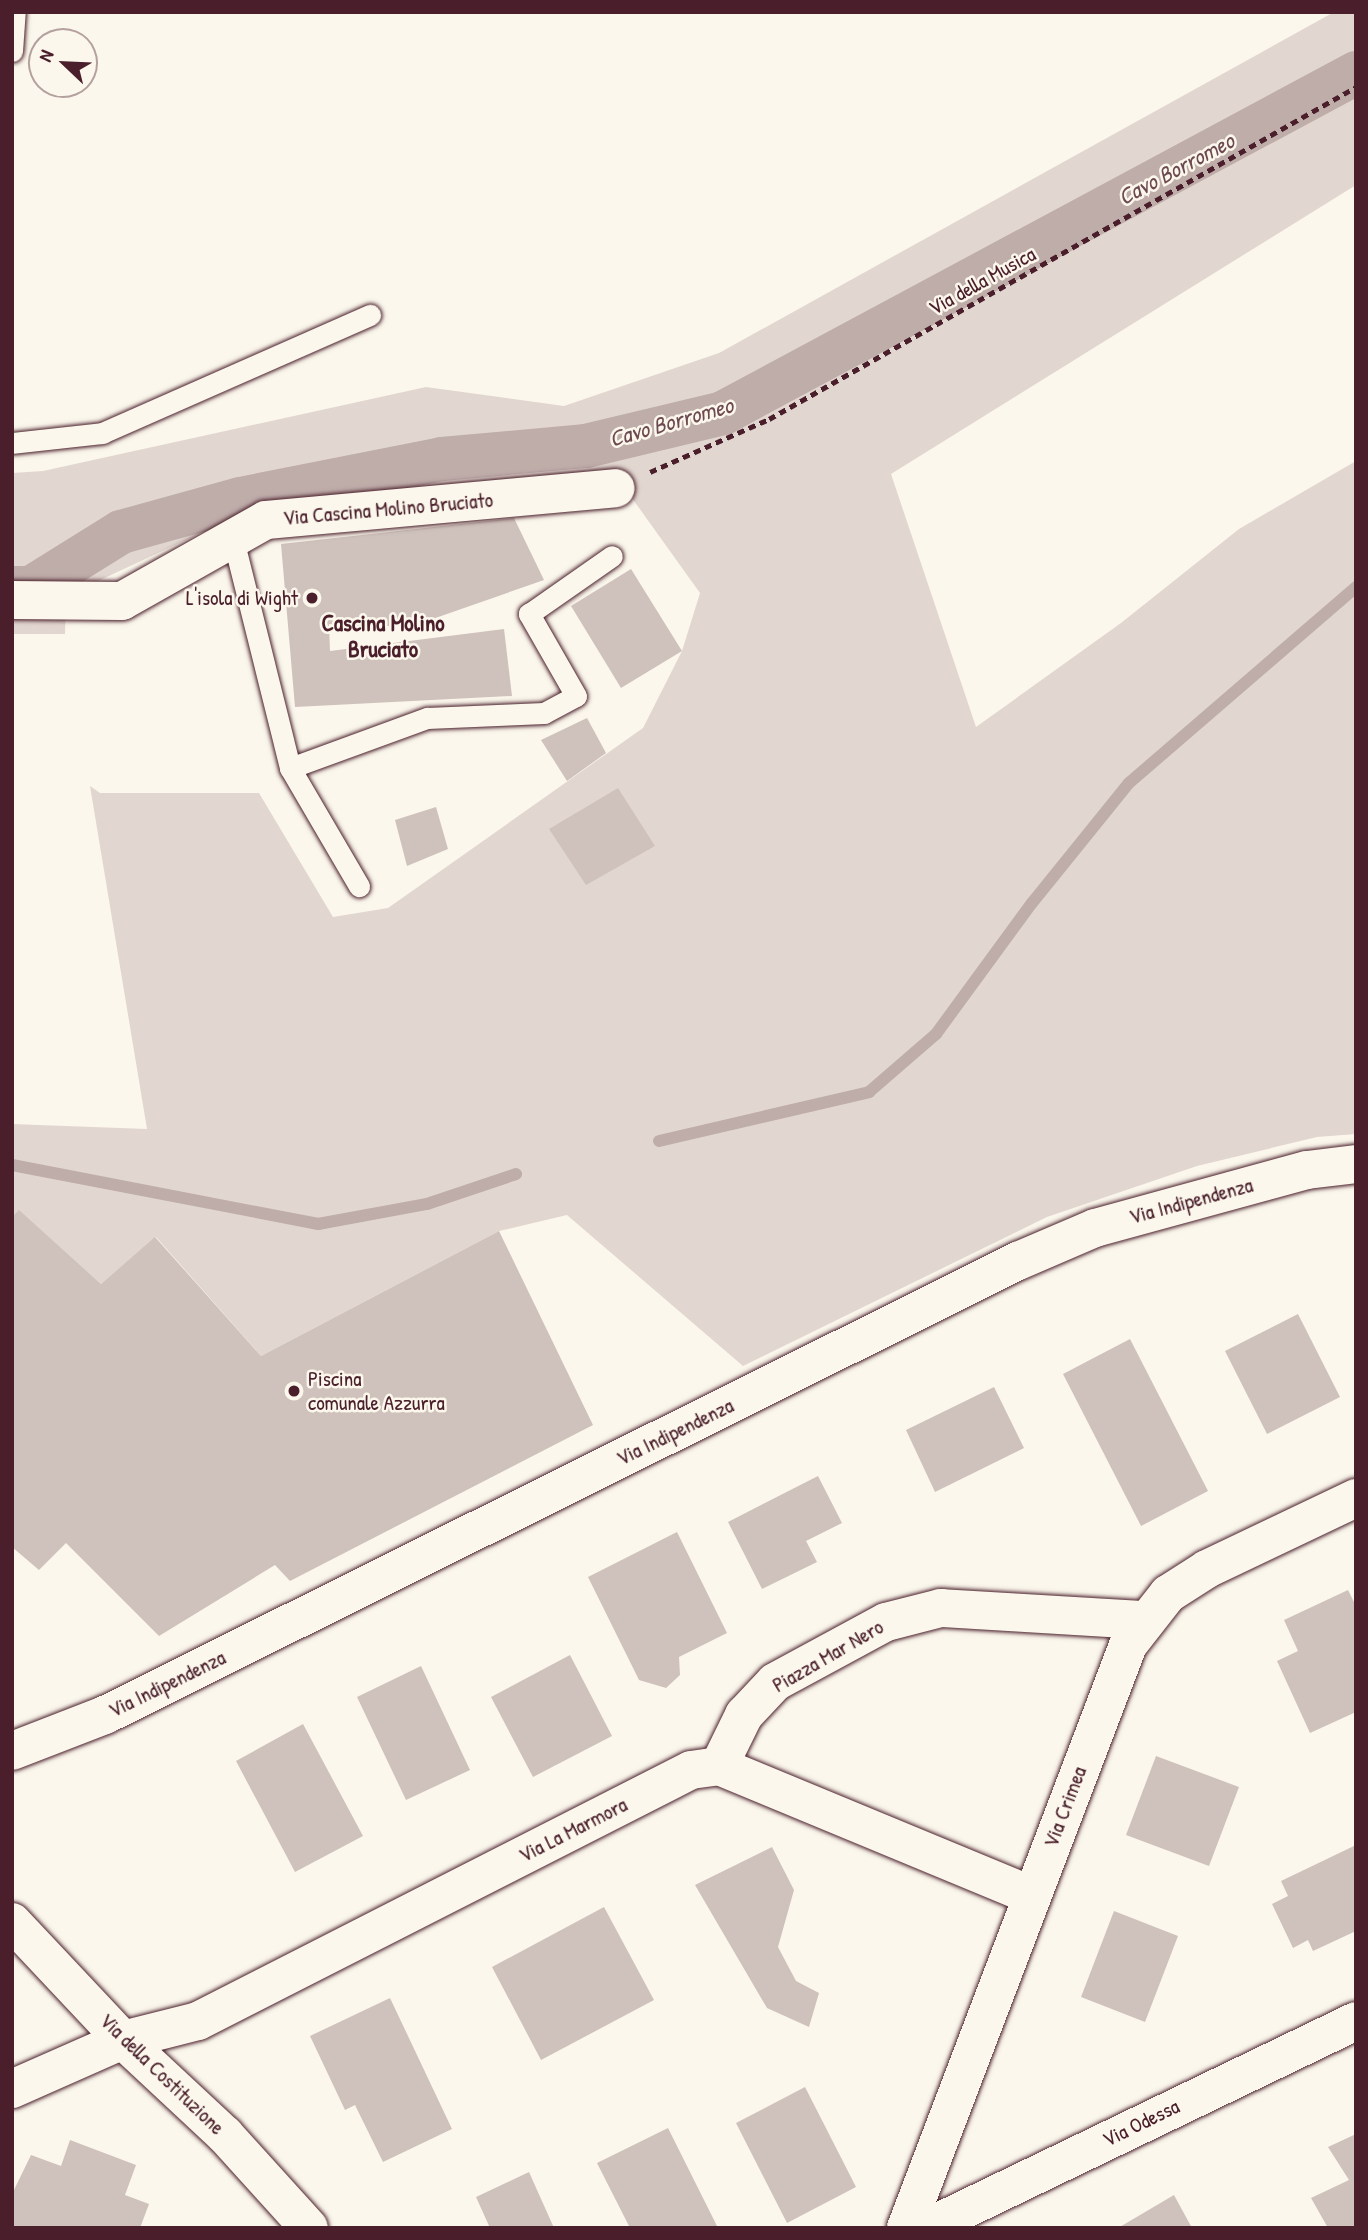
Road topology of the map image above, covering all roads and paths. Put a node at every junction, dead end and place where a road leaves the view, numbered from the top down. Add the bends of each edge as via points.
1 (15, 12) edge
2 (12, 51) edge
3 (1356, 87) edge
4 (370, 316) dead end
5 (12, 443) edge
6 (616, 488) joint
7 (233, 539) junction
8 (612, 556) dead end
9 (12, 600) edge
10 (290, 768) junction
11 (359, 886) dead end
12 (1356, 1164) edge
13 (1356, 1498) edge
14 (1144, 1620) junction
15 (12, 1751) edge
16 (719, 1766) junction
17 (1031, 1895) junction
18 (12, 1923) edge
19 (1356, 2021) edge
20 (123, 2040) junction
21 (12, 2089) edge
22 (309, 2228) edge
23 (906, 2228) edge
24 (926, 2228) edge

1 - 2 lane
3 - 6 path, Via della Musica via 769,419
4 - 5 lane via 102,433
6 - 7 street, Via Cascina Molino Bruciato via 266,520
7 - 9 street, Via Cascina Molino Bruciato via 122,601
7 - 10 lane
8 - 10 lane via 529,614 576,696 544,713 427,718
10 - 11 lane
12 - 15 street, Via Indipendenza via 1307,1170 1094,1228 1018,1261 105,1715
13 - 14 street, Via Crimea via 1207,1569 1168,1594
14 - 16 street, Piazza Mar Nero via 941,1608 886,1622 775,1682 744,1715
14 - 17 street, Via Crimea via 1128,1645
16 - 17 street
16 - 20 street, Via La Marmora via 691,1770 198,2021
17 - 23 street, Via Crimea
18 - 20 street, Via della Costituzione
19 - 24 street, Via Odessa
20 - 21 street, Via La Marmora
20 - 22 street, Via della Costituzione via 225,2135

